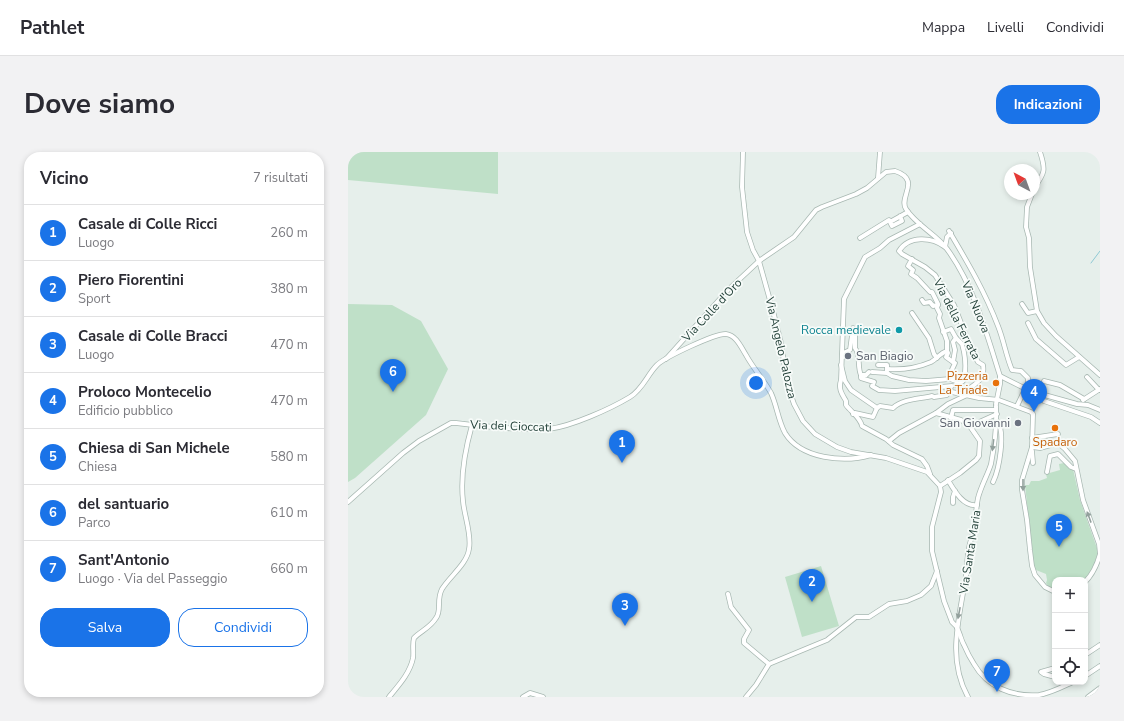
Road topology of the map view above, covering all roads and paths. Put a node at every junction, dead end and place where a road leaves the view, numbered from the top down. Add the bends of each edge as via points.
1 (743, 152) edge
2 (880, 152) edge
3 (1040, 152) edge
4 (878, 178) junction
5 (1040, 180) edge
6 (1030, 200) edge
7 (908, 212) junction
8 (920, 224) junction
9 (860, 238) dead end
10 (946, 247) junction
11 (912, 259) junction
12 (759, 261) junction
13 (922, 300) dead end
14 (1022, 304) dead end
15 (938, 305) junction
16 (1037, 311) junction
17 (912, 313) dead end
18 (1028, 323) dead end
19 (943, 332) junction
20 (956, 338) junction
21 (947, 351) junction
22 (1079, 357) junction
23 (937, 358) junction
24 (666, 359) junction
25 (953, 362) junction
26 (841, 363) junction
27 (878, 365) dead end
28 (887, 371) junction
29 (1100, 375) edge
30 (1000, 376) junction
31 (862, 377) junction
32 (1086, 377) dead end
33 (950, 379) junction
34 (924, 380) junction
35 (1044, 381) dead end
36 (953, 387) junction
37 (925, 389) junction
38 (1028, 390) junction
39 (1099, 390) edge
40 (961, 394) junction
41 (967, 395) junction
42 (996, 399) junction
43 (1084, 399) junction
44 (948, 404) junction
45 (1077, 404) junction
46 (1017, 406) junction
47 (877, 408) junction
48 (996, 409) junction
49 (953, 410) junction
50 (1100, 410) edge
51 (936, 413) junction
52 (853, 414) junction
53 (951, 418) junction
54 (997, 421) junction
55 (1100, 423) edge
56 (472, 425) junction
57 (969, 425) junction
58 (1058, 434) dead end
59 (1032, 438) junction
60 (889, 441) junction
61 (1056, 444) junction
62 (1032, 448) junction
63 (1056, 454) junction
64 (871, 455) junction
65 (1033, 463) dead end
66 (1076, 469) junction
67 (1047, 472) dead end
68 (930, 474) junction
69 (948, 480) junction
70 (993, 482) dead end
71 (940, 486) junction
72 (955, 491) junction
73 (348, 502) edge
74 (953, 503) dead end
75 (977, 505) junction
76 (1100, 554) edge
77 (937, 572) junction
78 (1088, 578) edge
79 (1052, 590) edge
80 (728, 594) dead end
81 (957, 627) junction
82 (1100, 645) edge
83 (1088, 653) edge
84 (769, 664) junction
85 (1100, 666) edge
86 (1052, 669) edge
87 (1088, 674) edge
88 (1052, 676) edge
89 (1060, 685) edge
90 (1066, 685) edge
91 (1060, 688) junction
92 (1100, 688) edge
93 (389, 697) edge
94 (523, 697) edge
95 (544, 697) edge
96 (746, 697) edge
97 (968, 697) edge
98 (1088, 697) edge

1 - 12 street, Via Angelo Palozza via 742,187 747,232
2 - 4 street
3 - 5 street via 1045,169
4 - 7 street, Via Colle d'Oro via 892,170 903,176 908,184 903,202
4 - 12 street, Via Colle d'Oro via 864,190 817,209 792,238
6 - 16 street via 1026,227
7 - 8 street, Via Nuova
7 - 9 street via 890,222 889,220
8 - 10 street, Via Nuova
8 - 26 street via 889,240 865,257 844,299
10 - 11 street, Via della Ferrata via 920,239 906,244 899,251
10 - 30 street, Via Nuova via 976,305
10 - 38 street via 950,232 985,295 1012,370 1020,371 1028,378
11 - 15 street via 908,266 913,270 911,274 932,292
11 - 40 street, Via della Ferrata via 935,275 954,306 972,351 978,362 983,364 980,379
12 - 24 street, Via Colle d'Oro via 728,290
12 - 64 street, Via Angelo Palozza via 781,343 788,387 803,421 815,434 837,447
13 - 15 street via 924,303 930,302 933,306
14 - 16 street via 1028,313
15 - 19 street
16 - 22 street via 1056,336
17 - 23 street via 929,338
18 - 22 street via 1036,339 1066,365
19 - 20 street via 951,329
19 - 21 street via 947,340
20 - 25 street via 953,342
20 - 36 street via 962,344 967,360 967,374
21 - 23 street via 942,352
21 - 25 street via 946,356
22 - 29 street
23 - 28 street via 933,362 910,369
24 - 56 street, Via dei Cioccati via 657,365 632,396 566,425 543,430
24 - 64 street, Via dei Cioccati via 712,337 730,335 737,341 769,389 783,428 794,443 826,457 856,458
25 - 33 street via 955,364
26 - 31 street via 843,353 850,350 853,328
26 - 47 street via 845,381 851,390
26 - 52 street via 840,389
27 - 28 street via 887,365
28 - 31 street via 871,372
28 - 34 street via 909,380
30 - 38 street
30 - 42 street, Via Santa Maria
31 - 37 street via 874,382 872,386 879,390 895,392
32 - 39 street
33 - 34 street
33 - 36 street via 956,381
34 - 37 street
35 - 43 street via 1065,387
36 - 37 street
36 - 40 street via 952,392
36 - 47 street via 947,395 906,402 893,408
38 - 45 street
38 - 46 street
38 - 55 street via 1044,402 1091,417
39 - 43 street
40 - 41 street
41 - 42 street
41 - 44 street
42 - 46 street
42 - 48 street, Via Santa Maria
43 - 45 street
44 - 49 street
44 - 51 street
45 - 50 street
46 - 59 street via 1033,414
47 - 52 street via 873,417
48 - 49 street
48 - 54 street, Via Santa Maria
48 - 57 street via 977,424
49 - 53 street
51 - 53 street
51 - 60 street
52 - 60 street via 859,418 862,426
53 - 57 street
54 - 70 street via 1000,427 1000,442 998,468
54 -> 75 street, Via Santa Maria via 990,464
56 - 73 street, Via dei Cioccati via 451,423 419,441 397,457
56 - 93 street via 465,454 462,487 469,551 440,592 438,616 414,638 410,666 403,680
57 - 69 street via 980,441 979,456
58 - 59 street
59 - 62 street
60 - 68 street via 923,460
61 - 62 street
61 - 63 street
61 - 66 street via 1058,443 1075,460
62 - 65 street
62 -> 79 street via 1022,485 1032,566 1039,582
63 - 66 street
63 - 67 street via 1050,456
64 - 68 street, Via Angelo Palozza
76 -> 66 street
68 - 71 street
69 - 71 street
69 - 72 street
71 - 77 street via 932,536 932,555
72 - 74 street
72 - 75 street via 968,503
75 -> 81 street, Via Santa Maria
76 - 78 street via 1098,563
77 - 81 street via 944,601 952,622
77 - 84 street via 931,586 920,595 907,601 889,604 869,617 856,617 827,640
80 - 84 street via 731,607 749,630 744,643
81 - 91 street via 976,668 998,689 1032,696
81 - 97 street, Via Santa Maria via 957,669
82 - 83 street
84 - 96 street
85 - 87 street
86 - 88 street via 1041,672
89 - 91 street
90 - 91 street
92 - 98 street
94 - 95 street via 530,693

